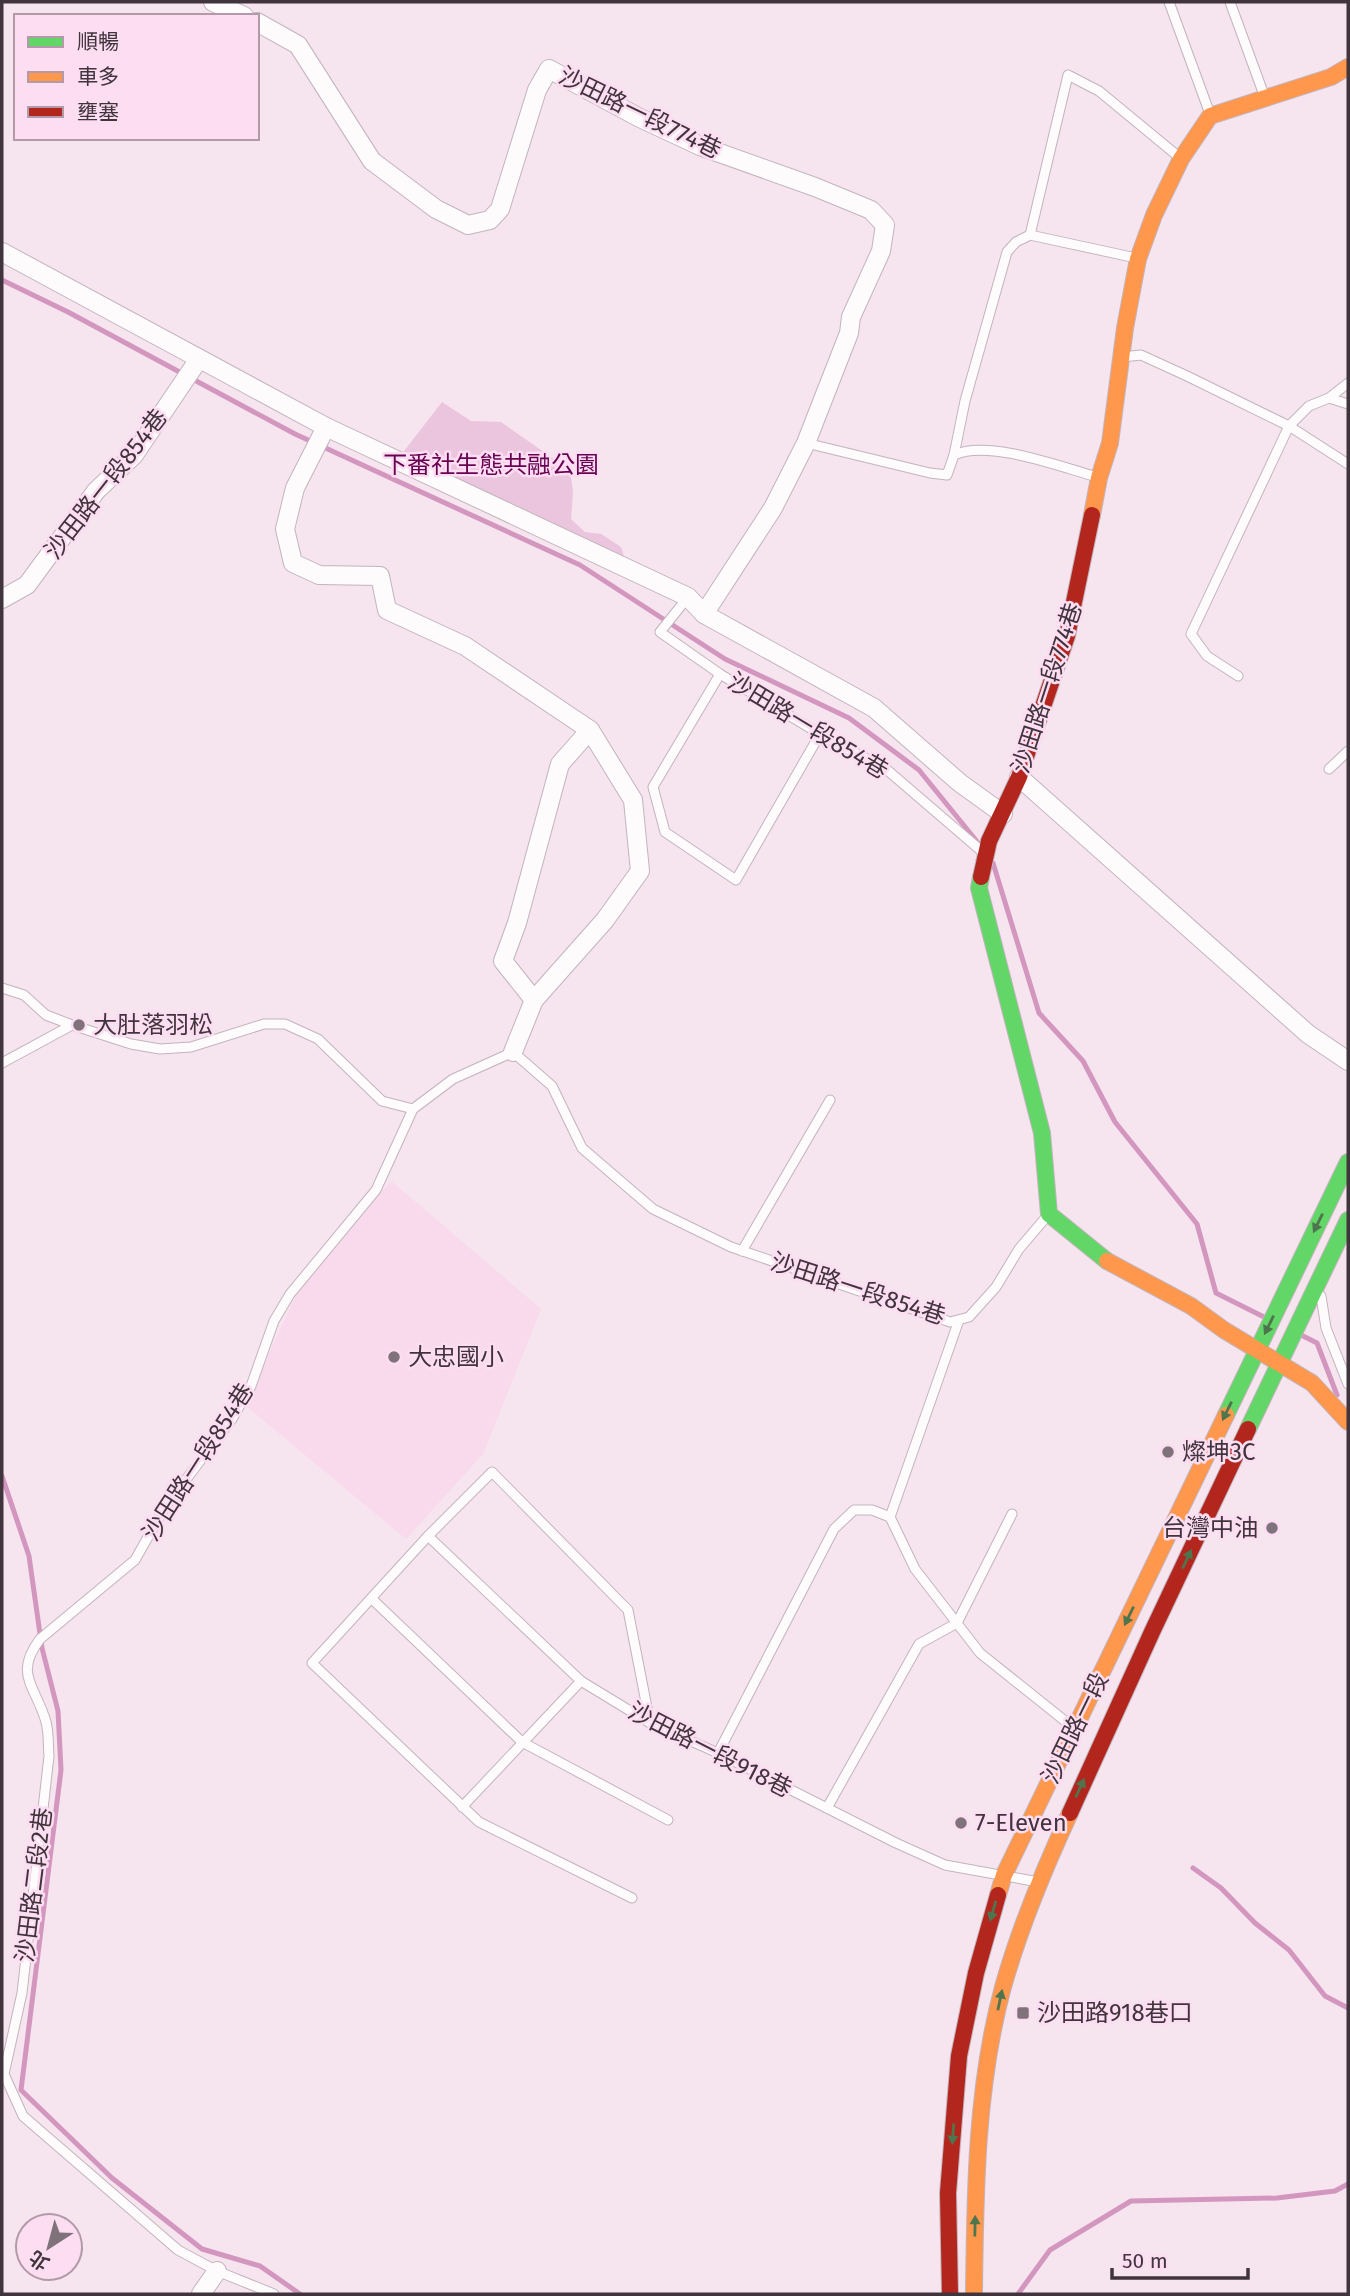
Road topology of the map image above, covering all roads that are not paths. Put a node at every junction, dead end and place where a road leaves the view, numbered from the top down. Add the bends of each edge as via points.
1 (214, 2) edge
2 (1169, 2) edge
3 (1230, 2) edge
4 (240, 14) edge
5 (259, 23) edge
6 (1348, 67) edge
7 (1265, 98) junction
8 (1210, 116) junction
9 (1181, 159) junction
10 (1030, 235) junction
11 (2, 252) edge
12 (1138, 259) junction
13 (1122, 357) junction
14 (199, 359) junction
15 (1348, 383) edge
16 (1329, 398) junction
17 (1348, 404) edge
18 (1289, 426) junction
19 (326, 427) junction
20 (806, 443) junction
21 (954, 455) junction
22 (1348, 464) edge
23 (1098, 478) junction
24 (688, 597) junction
25 (2, 599) edge
26 (704, 614) junction
27 (720, 674) junction
28 (1238, 676) dead end
29 (590, 730) junction
30 (820, 734) junction
31 (1348, 751) edge
32 (1329, 769) dead end
33 (1019, 777) junction
34 (1003, 814) junction
35 (986, 855) junction
36 (2, 988) edge
37 (534, 1000) junction
38 (72, 1025) junction
39 (513, 1052) junction
40 (1348, 1061) edge
41 (2, 1063) edge
42 (830, 1100) dead end
43 (413, 1109) junction
44 (1348, 1162) edge
45 (1049, 1214) junction
46 (1348, 1220) edge
47 (742, 1251) junction
48 (1319, 1281) junction
49 (958, 1320) junction
50 (1257, 1349) junction
51 (1279, 1364) junction
52 (1348, 1384) edge
53 (1348, 1422) edge
54 (1012, 1514) dead end
55 (890, 1517) junction
56 (428, 1536) junction
57 (372, 1599) junction
58 (957, 1623) junction
59 (40, 1639) joint
60 (581, 1681) junction
61 (650, 1723) junction
62 (1075, 1728) junction
63 (522, 1742) junction
64 (718, 1753) junction
65 (462, 1807) junction
66 (827, 1808) junction
67 (668, 1820) dead end
68 (1004, 1875) junction
69 (1038, 1883) junction
70 (632, 1898) dead end
71 (217, 2271) junction
72 (201, 2294) edge
73 (274, 2294) edge
74 (950, 2294) edge
75 (974, 2294) edge

1 - 4 street
2 - 8 lane
3 - 7 lane
5 - 20 street, 沙田路一段774巷 via 298,45 372,161 436,209 468,225 490,220 500,209 537,90 549,69 700,146 871,210 885,225 881,251
6 - 7 main road via 1332,77
7 - 8 main road
8 - 9 main road, 沙田路一段774巷
9 - 10 lane via 1099,91 1068,75
9 - 12 main road, 沙田路一段774巷
10 - 12 lane
10 - 21 lane via 1007,252
11 - 14 street, 沙田路一段854巷
12 - 13 main road, 沙田路一段774巷
13 - 18 lane via 1141,355
13 - 23 main road, 沙田路一段774巷 via 1110,443
14 - 19 street, 沙田路一段854巷
14 - 25 street, 沙田路一段854巷 via 134,455 96,491 27,585
15 - 16 lane
16 - 17 lane
16 - 18 lane via 1309,407
18 - 22 lane
18 - 28 lane via 1191,634 1207,656
19 - 24 street, 沙田路一段854巷
19 - 29 street via 295,488 285,529 293,563 319,575 380,576 387,610 465,646
20 - 21 lane via 947,475
20 - 26 street, 沙田路一段774巷 via 773,508
21 - 23 lane via 966,450 1016,454
23 - 33 main road, 沙田路一段774巷 via 1067,636
24 - 26 street, 沙田路一段854巷
24 - 27 lane, 沙田路一段854巷 via 660,632
26 - 34 street, 沙田路一段854巷 via 874,708
27 - 30 lane, 沙田路一段854巷
27 - 30 lane via 653,787 665,832 736,880
29 - 37 street via 560,764 503,961
29 - 37 street via 633,800 640,871 605,920
30 - 35 lane, 沙田路一段854巷 via 886,769
31 - 32 lane
33 - 34 main road, 沙田路一段774巷
33 - 40 street via 1308,1034
34 - 35 main road
35 - 45 main road via 979,888 1042,1133
36 - 38 lane via 24,995 46,1015
37 - 39 street
38 - 41 lane
38 - 43 lane via 160,1048 191,1046 264,1024 285,1024 318,1039 382,1101
39 - 43 lane, 沙田路一段854巷 via 453,1079
39 - 47 lane, 沙田路一段854巷 via 552,1086 582,1148 653,1209
42 - 47 lane, 沙田路一段854巷
43 - 59 lane, 沙田路一段854巷 via 376,1189 289,1294 239,1408 165,1507 135,1560
44 -> 50 main road, 沙田路一段
45 - 49 lane, 沙田路一段854巷 via 1019,1249 996,1287 968,1317
45 - 50 main road via 1100,1258 1191,1306
46 - 48 main road
47 - 49 lane, 沙田路一段854巷 via 950,1322
48 - 51 main road, 沙田路一段
48 - 52 lane via 1326,1328
49 - 55 lane
50 - 51 main road
50 -> 62 main road, 沙田路一段
51 - 53 main road via 1312,1383
69 -> 51 main road, 沙田路一段
54 - 58 lane
55 - 58 lane via 915,1569
55 - 64 lane via 854,1510 834,1529
56 - 57 lane
56 - 60 lane, 沙田路一段918巷
56 - 61 lane via 492,1472 628,1609
57 - 63 lane
57 - 65 lane via 312,1663
58 - 62 lane via 980,1653
58 - 66 lane via 919,1644
59 - 71 lane, 沙田路二段2巷 via 27,1663 46,1723 50,1756 22,1993 4,2074 23,2116 178,2250
60 - 61 lane, 沙田路一段918巷
60 - 63 lane
61 - 64 lane, 沙田路一段918巷
62 - 68 main road, 沙田路一段
63 - 65 lane
63 - 67 lane
64 - 66 lane, 沙田路一段918巷
65 - 70 lane via 479,1822
66 - 68 lane, 沙田路一段918巷 via 946,1865
68 - 69 lane, 沙田路一段918巷
68 -> 74 main road, 沙田路一段 via 976,1973 959,2056 948,2193
75 -> 69 main road, 沙田路一段 via 975,2192 988,2063 1003,1987
71 - 72 street
71 - 73 lane, 沙田路二段2巷

